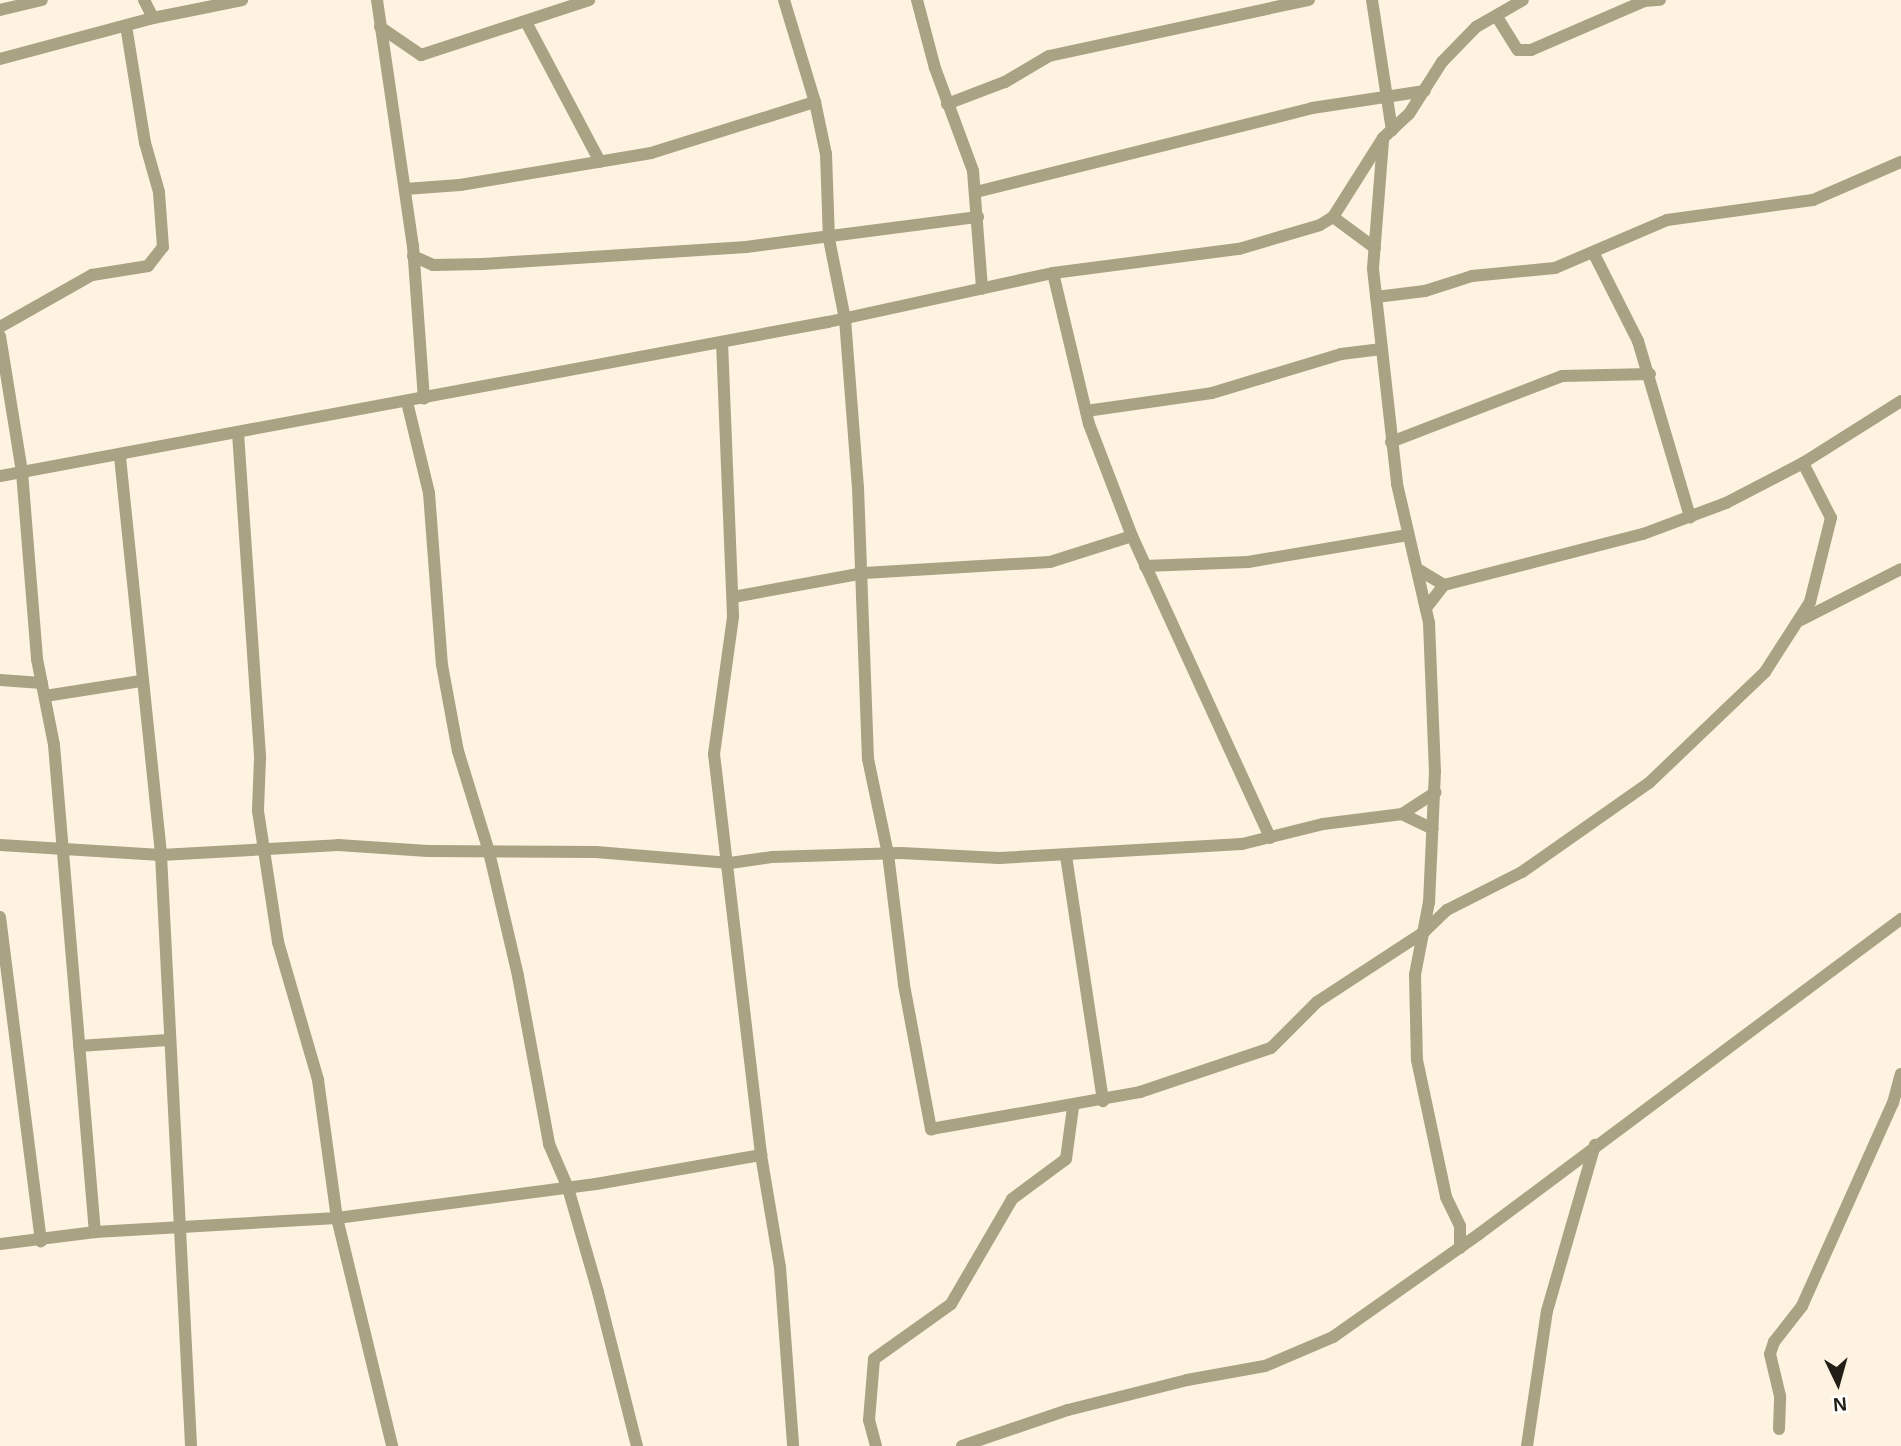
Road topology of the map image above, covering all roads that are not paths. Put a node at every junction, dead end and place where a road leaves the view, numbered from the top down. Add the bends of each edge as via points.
1 (42, 0) edge
2 (144, 0) edge
3 (242, 0) edge
4 (377, 0) edge
5 (589, 0) edge
6 (784, 0) edge
7 (918, 0) edge
8 (1309, 0) edge
9 (1373, 0) edge
10 (1523, 0) edge
11 (1660, 0) edge
12 (0, 10) edge
13 (1497, 17) junction
14 (153, 18) junction
15 (526, 22) junction
16 (126, 26) junction
17 (380, 27) junction
18 (0, 58) edge
19 (1426, 91) junction
20 (1386, 96) junction
21 (815, 102) junction
22 (947, 104) junction
23 (1388, 134) junction
24 (600, 162) junction
25 (1901, 162) edge
26 (405, 189) junction
27 (976, 192) junction
28 (978, 217) junction
29 (1333, 217) junction
30 (828, 239) junction
31 (1375, 247) junction
32 (1593, 252) junction
33 (413, 256) junction
34 (433, 265) junction
35 (1053, 273) junction
36 (414, 279) junction
37 (982, 289) junction
38 (1376, 297) junction
39 (845, 318) junction
40 (0, 327) edge
41 (0, 336) edge
42 (722, 342) junction
43 (1380, 349) junction
44 (1650, 374) junction
45 (424, 399) junction
46 (1901, 401) edge
47 (407, 402) junction
48 (1086, 411) junction
49 (238, 433) junction
50 (1391, 442) junction
51 (120, 457) junction
52 (1803, 463) junction
53 (22, 472) junction
54 (0, 476) edge
55 (1690, 517) junction
56 (1408, 535) junction
57 (1132, 536) junction
58 (1145, 566) junction
59 (1901, 569) edge
60 (1419, 570) junction
61 (864, 573) junction
62 (1444, 585) junction
63 (733, 597) junction
64 (1426, 608) junction
65 (1801, 620) junction
66 (0, 680) edge
67 (141, 681) junction
68 (44, 690) junction
69 (1436, 792) junction
70 (1402, 814) junction
71 (1433, 829) junction
72 (1270, 838) junction
73 (0, 845) edge
74 (266, 848) junction
75 (61, 852) junction
76 (489, 852) junction
77 (888, 854) junction
78 (161, 855) junction
79 (1066, 856) junction
80 (730, 863) junction
81 (0, 917) edge
82 (1901, 919) edge
83 (1424, 932) junction
84 (168, 1040) junction
85 (79, 1045) junction
86 (1901, 1074) edge
87 (1103, 1101) junction
88 (1073, 1107) junction
89 (1595, 1145) junction
90 (761, 1155) junction
91 (568, 1188) junction
92 (337, 1218) junction
93 (1460, 1226) junction
94 (178, 1228) junction
95 (95, 1233) junction
96 (1479, 1234) junction
97 (41, 1241) junction
98 (0, 1244) edge
99 (1460, 1248) junction
100 (1779, 1429) dead end
101 (191, 1446) edge
102 (392, 1446) edge
103 (637, 1446) edge
104 (793, 1446) edge
105 (876, 1446) edge
106 (962, 1446) edge
107 (1527, 1446) edge

1 - 12 street
2 - 14 street
3 - 14 street
4 - 17 street
5 - 15 street
6 - 21 street
7 - 22 street
8 - 22 street via 1049,56 1005,82
9 - 20 street
10 - 13 street
11 - 13 street via 1644,1 1531,50 1518,50
13 - 19 street via 1465,37 1442,62
14 - 16 street
15 - 17 street via 421,55
15 - 24 street
16 - 18 street
16 - 40 street via 145,143 159,192 163,247 148,266 92,275
17 - 26 street
19 - 20 street
19 - 23 street
20 - 23 street
20 - 27 street via 1312,108
21 - 24 street via 678,146
21 - 30 street via 826,154
22 - 27 street
23 - 29 street
23 - 31 street
24 - 26 street
25 - 32 street via 1814,200 1687,215
26 - 33 street
27 - 28 street
28 - 30 street
28 - 37 street
29 - 31 street
29 - 35 street via 1239,249
30 - 34 street
30 - 39 street
31 - 38 street
32 - 38 street via 1555,268 1472,276 1425,291
32 - 44 street
33 - 34 street
33 - 36 street
34 - 36 street
35 - 37 street
35 - 48 street
36 - 45 street
37 - 39 street
38 - 43 street
39 - 42 street
39 - 61 street
41 - 53 street
42 - 45 street
42 - 63 street
43 - 48 street via 1341,354 1203,394
43 - 50 street
44 - 50 street via 1562,376
44 - 55 street
45 - 47 street
46 - 52 street
47 - 49 street
47 - 76 street via 429,493 442,665 458,751
48 - 57 street
49 - 51 street
49 - 74 street via 260,758 258,811
50 - 56 street
51 - 53 street
51 - 67 street
52 - 55 street via 1764,486
52 - 65 street via 1830,518 1816,583
53 - 54 street
53 - 68 street
55 - 62 street via 1597,547
56 - 58 street via 1248,562
56 - 60 street
57 - 58 street
57 - 61 street via 1051,562
58 - 72 street
59 - 65 street
60 - 62 street
60 - 64 street
61 - 63 street
61 - 77 street via 868,759
62 - 64 street
63 - 80 street via 714,741
64 - 69 street
65 - 83 street via 1765,672 1671,765 1522,872 1447,910
66 - 68 street
67 - 68 street
67 - 78 street
68 - 75 street via 54,745
69 - 70 street
69 - 71 street
70 - 71 street
70 - 72 street via 1322,824
71 - 83 street
72 - 79 street via 1221,846
73 - 75 street
74 - 76 street via 338,845
74 - 78 street
74 - 92 street via 278,942 318,1080
75 - 78 street
75 - 85 street via 78,984
76 - 80 street via 596,852
76 - 91 street via 518,976 542,1118
77 - 79 street
77 - 80 street via 772,857
77 - 88 street via 931,1129
78 - 84 street
79 - 87 street
80 - 90 street
81 - 97 street
82 - 89 street
83 - 87 street via 1317,1002 1271,1048
83 - 93 street via 1415,975 1417,1060 1446,1196
84 - 85 street
84 - 94 street
85 - 95 street
86 - 100 street via 1893,1103 1802,1306 1774,1342 1770,1354 1780,1396
87 - 88 street
88 - 105 street via 1066,1159 1012,1199 951,1304 874,1359 869,1420
89 - 96 street
89 - 107 street via 1547,1311
90 - 91 street
90 - 104 street via 780,1267
91 - 92 street
91 - 103 street
92 - 94 street
92 - 102 street
93 - 96 street
93 - 99 street
94 - 95 street
94 - 101 street
95 - 97 street
96 - 99 street
97 - 98 street
99 - 106 street via 1334,1338 1303,1353 1265,1366 1068,1410

